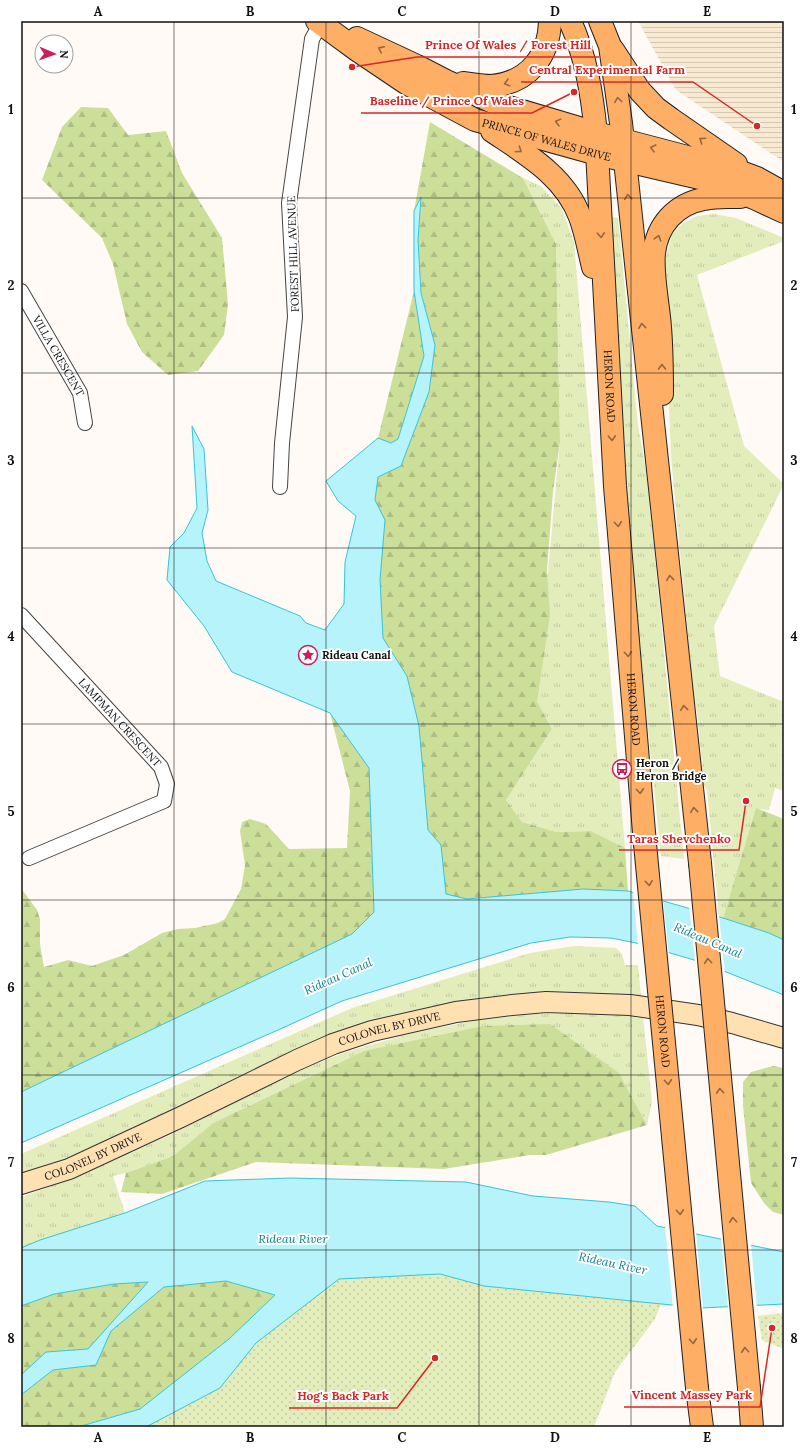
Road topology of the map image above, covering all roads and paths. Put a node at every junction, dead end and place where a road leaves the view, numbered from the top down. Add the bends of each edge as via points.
1 (550, 21) edge
2 (570, 21) edge
3 (600, 21) edge
4 (321, 24) edge
5 (610, 46) junction
6 (411, 74) junction
7 (446, 81) junction
8 (475, 120) junction
9 (597, 143) junction
10 (624, 150) junction
11 (756, 188) junction
12 (784, 193) edge
13 (784, 212) edge
14 (21, 291) edge
15 (605, 315) junction
16 (85, 423) dead end
17 (280, 487) dead end
18 (663, 518) junction
19 (21, 615) edge
20 (29, 858) dead end
21 (784, 1038) edge
22 (21, 1184) edge
23 (702, 1427) edge
24 (752, 1427) edge

1 -> 7 main road via 548,38 540,58 519,79 489,86
2 - 9 main road, HERON ROAD via 582,51 590,85
3 - 5 main road
4 - 6 main road, PRINCE OF WALES DRIVE via 364,40
4 - 17 street, FOREST HILL AVENUE via 312,39 288,203 295,317
10 -> 5 main road
11 -> 5 main road via 656,108 640,90
6 - 7 main road, PRINCE OF WALES DRIVE
6 - 8 main road, PRINCE OF WALES DRIVE
9 -> 7 main road, PRINCE OF WALES DRIVE
8 - 9 main road, PRINCE OF WALES DRIVE
8 -> 15 main road via 531,158 561,184 580,217
9 - 10 main road, PRINCE OF WALES DRIVE
9 -> 15 main road, HERON ROAD
10 - 11 main road, PRINCE OF WALES DRIVE via 650,167
18 -> 10 main road
11 - 12 main road, PRINCE OF WALES DRIVE
11 - 13 main road, PRINCE OF WALES DRIVE
18 -> 11 main road via 661,333 654,266 656,243 665,222 686,204
14 - 16 street, VILLA CRESCENT via 80,393
15 -> 23 main road, HERON ROAD, bridge via 615,486 645,844
24 -> 18 main road, bridge via 700,862
19 - 20 street, LAMPMAN CRESCENT via 161,766 167,784 164,801
21 - 22 main road, COLONEL BY DRIVE via 698,1015 630,1005 546,1002 456,1012 372,1030 333,1044 68,1169

